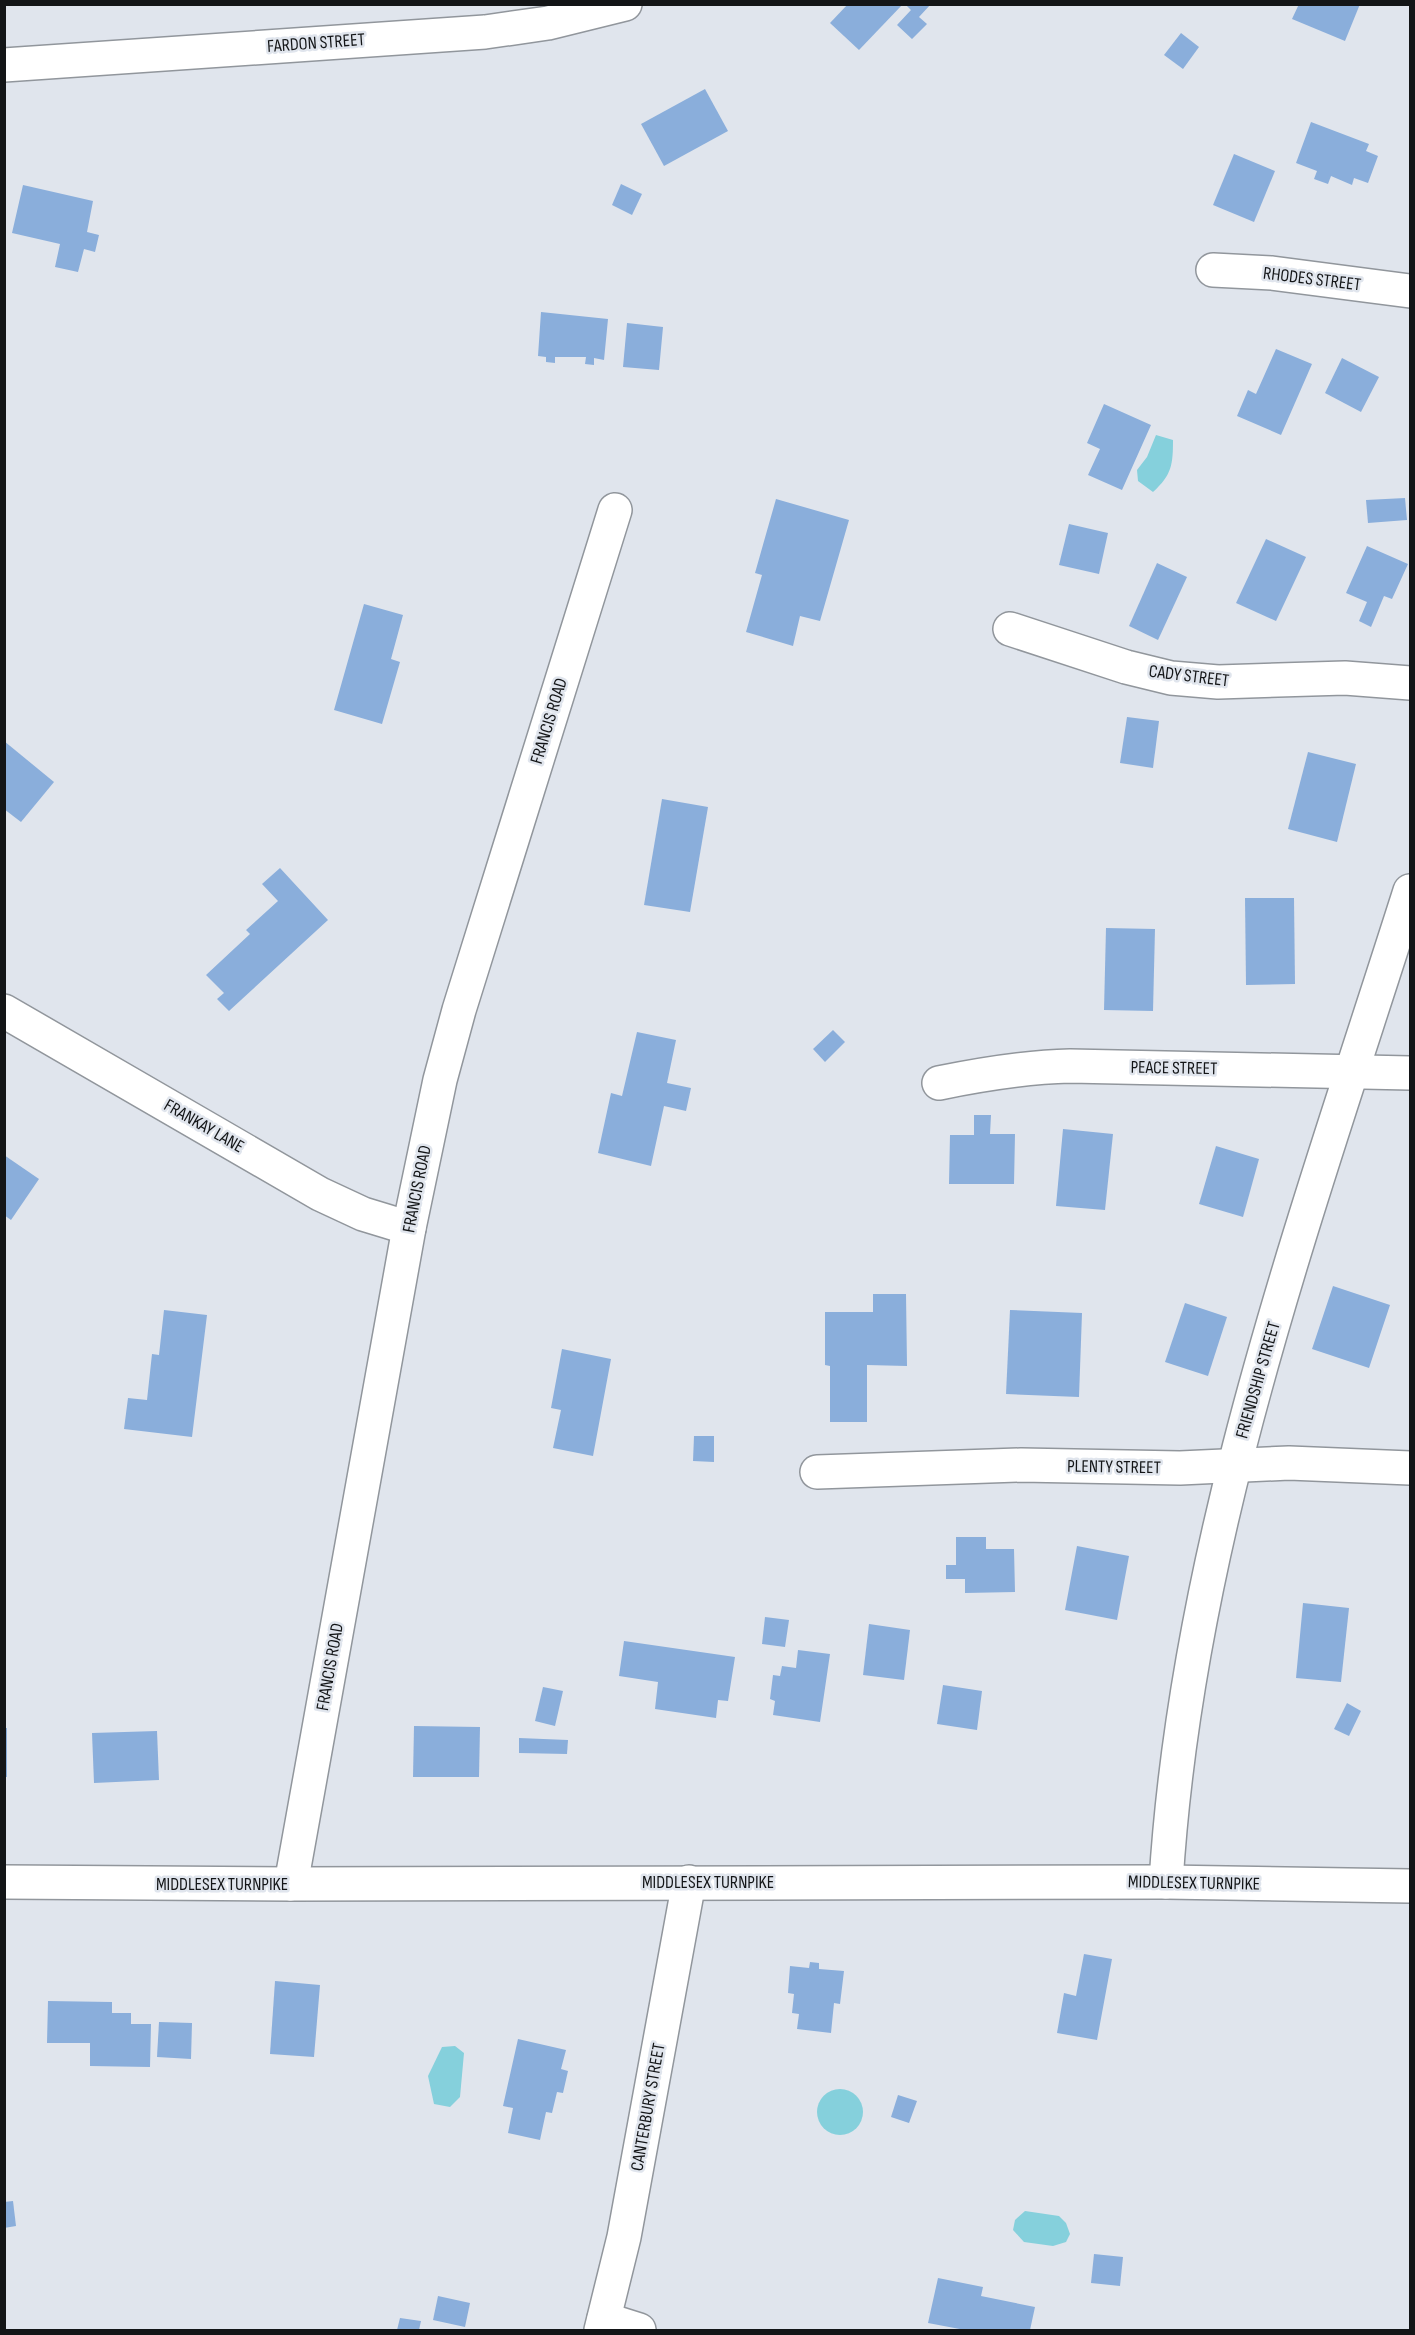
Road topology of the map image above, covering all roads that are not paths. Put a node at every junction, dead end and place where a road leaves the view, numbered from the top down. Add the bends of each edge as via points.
1 (625, 4) edge
2 (4, 64) edge
3 (1213, 270) dead end
4 (1410, 291) edge
5 (615, 510) dead end
6 (1010, 629) dead end
7 (1410, 682) edge
8 (1410, 891) edge
9 (4, 1011) edge
10 (1353, 1072) junction
11 (1410, 1072) edge
12 (939, 1083) dead end
13 (409, 1228) junction
14 (1234, 1466) junction
15 (1410, 1468) edge
16 (817, 1472) dead end
17 (4, 1882) edge
18 (689, 1882) junction
19 (1166, 1882) junction
20 (291, 1884) junction
21 (1410, 1886) edge
22 (602, 2325) edge
23 (639, 2331) edge

1 - 2 street, FARDON STREET via 548,23 485,32
3 - 4 street, RHODES STREET via 1272,273
5 - 13 street, FRANCIS ROAD via 459,1010
6 - 7 street, CADY STREET via 1171,678 1218,682 1345,678
8 - 10 street, FRIENDSHIP STREET
9 - 13 street, FRANKAY LANE via 320,1194 363,1214
10 - 11 street, PEACE STREET
10 - 12 street, PEACE STREET via 1028,1067
10 - 14 street, FRIENDSHIP STREET via 1293,1259
13 - 20 street, FRANCIS ROAD
14 - 15 street, PLENTY STREET via 1289,1463
14 - 16 street, PLENTY STREET via 1021,1465
14 - 19 street, FRIENDSHIP STREET via 1186,1696 1170,1813
17 - 20 street, MIDDLESEX TURNPIKE
18 - 19 street, MIDDLESEX TURNPIKE
18 - 20 street, MIDDLESEX TURNPIKE
18 - 22 street, CANTERBURY STREET via 624,2236
19 - 21 street, MIDDLESEX TURNPIKE
22 - 23 street

